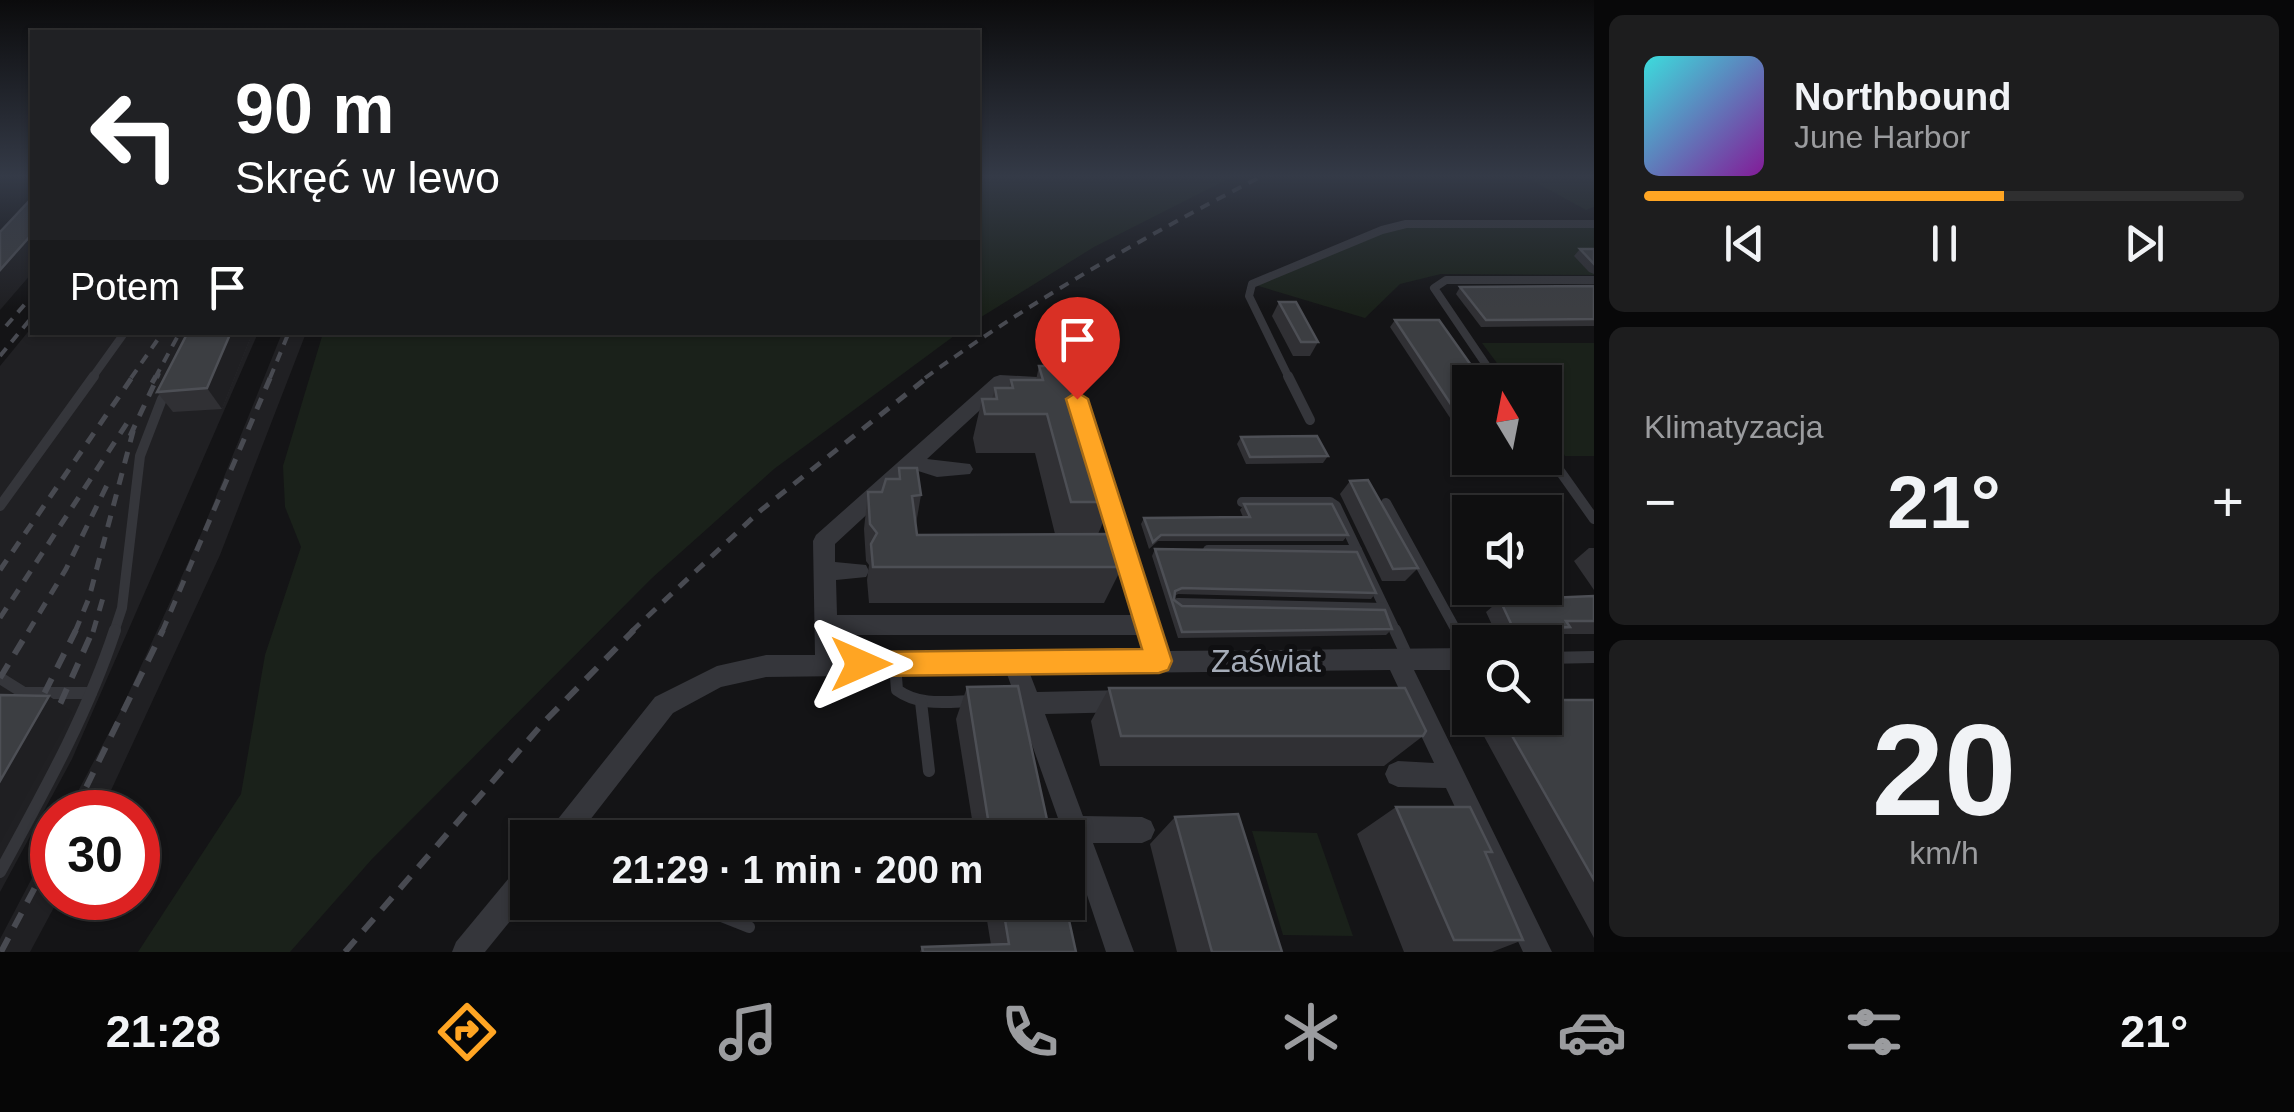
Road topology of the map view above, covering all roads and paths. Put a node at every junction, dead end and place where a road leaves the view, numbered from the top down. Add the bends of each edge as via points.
1 (1594, 224) edge
2 (1594, 280) edge
3 (123, 335) edge
4 (1486, 365) edge
5 (1062, 391) edge
6 (162, 399) edge
7 (1310, 420) dead end
8 (1096, 460) edge
9 (913, 462) junction
10 (962, 469) dead end
11 (1562, 474) edge
12 (1242, 502) edge
13 (1386, 503) edge
14 (0, 506) edge
15 (1594, 519) edge
16 (1198, 550) edge
17 (1357, 550) junction
18 (858, 570) dead end
19 (825, 571) junction
20 (1178, 602) edge
21 (1384, 608) junction
22 (827, 625) junction
23 (1147, 625) junction
24 (1453, 625) edge
25 (1452, 658) edge
26 (1562, 658) edge
27 (1594, 658) edge
28 (1403, 659) junction
29 (1159, 661) junction
30 (1014, 662) junction
31 (828, 664) junction
32 (895, 664) junction
33 (0, 678) edge
34 (92, 693) junction
35 (1382, 698) edge
36 (1416, 698) junction
37 (981, 701) edge
38 (1143, 701) edge
39 (921, 702) junction
40 (1029, 703) junction
41 (929, 771) dead end
42 (1398, 774) dead end
43 (1454, 776) junction
44 (573, 820) edge
45 (1072, 820) edge
46 (1085, 829) edge
47 (1142, 830) dead end
48 (1085, 856) edge
49 (0, 872) edge
50 (510, 898) edge
51 (730, 920) edge
52 (749, 928) dead end
53 (466, 952) edge
54 (1120, 952) edge
55 (1538, 952) edge

1 - 7 lane via 1406,224 1252,284 1249,296
2 - 4 lane via 1446,280 1434,288
3 - 14 lane
5 - 9 street via 1000,381
6 - 34 lane via 140,456 122,608
8 - 23 street
9 - 10 street
9 - 19 street via 824,541
11 - 15 lane
12 - 17 lane via 1330,502
13 - 24 lane
16 - 17 lane
17 - 21 lane
18 - 19 street
19 - 22 street
20 - 21 lane
21 - 28 lane
22 - 23 street
22 - 31 street
23 - 29 street
25 - 28 street, Zaświat
26 - 27 lane
28 - 29 street, Zaświat
28 - 36 street
29 - 30 street, Zaświat
30 - 32 street, Zaświat
30 - 40 street
31 - 32 street, Zaświat
31 - 44 street, Zaświat via 766,666 717,677 664,706
32 - 39 lane via 897,690
33 - 34 lane via 24,693
34 - 49 lane
35 - 36 street
36 - 43 street
37 - 39 lane
38 - 40 street
39 - 41 lane
40 - 45 street
42 - 43 street
43 - 55 street
46 - 47 street
48 - 54 street
50 - 53 street
51 - 52 lane

